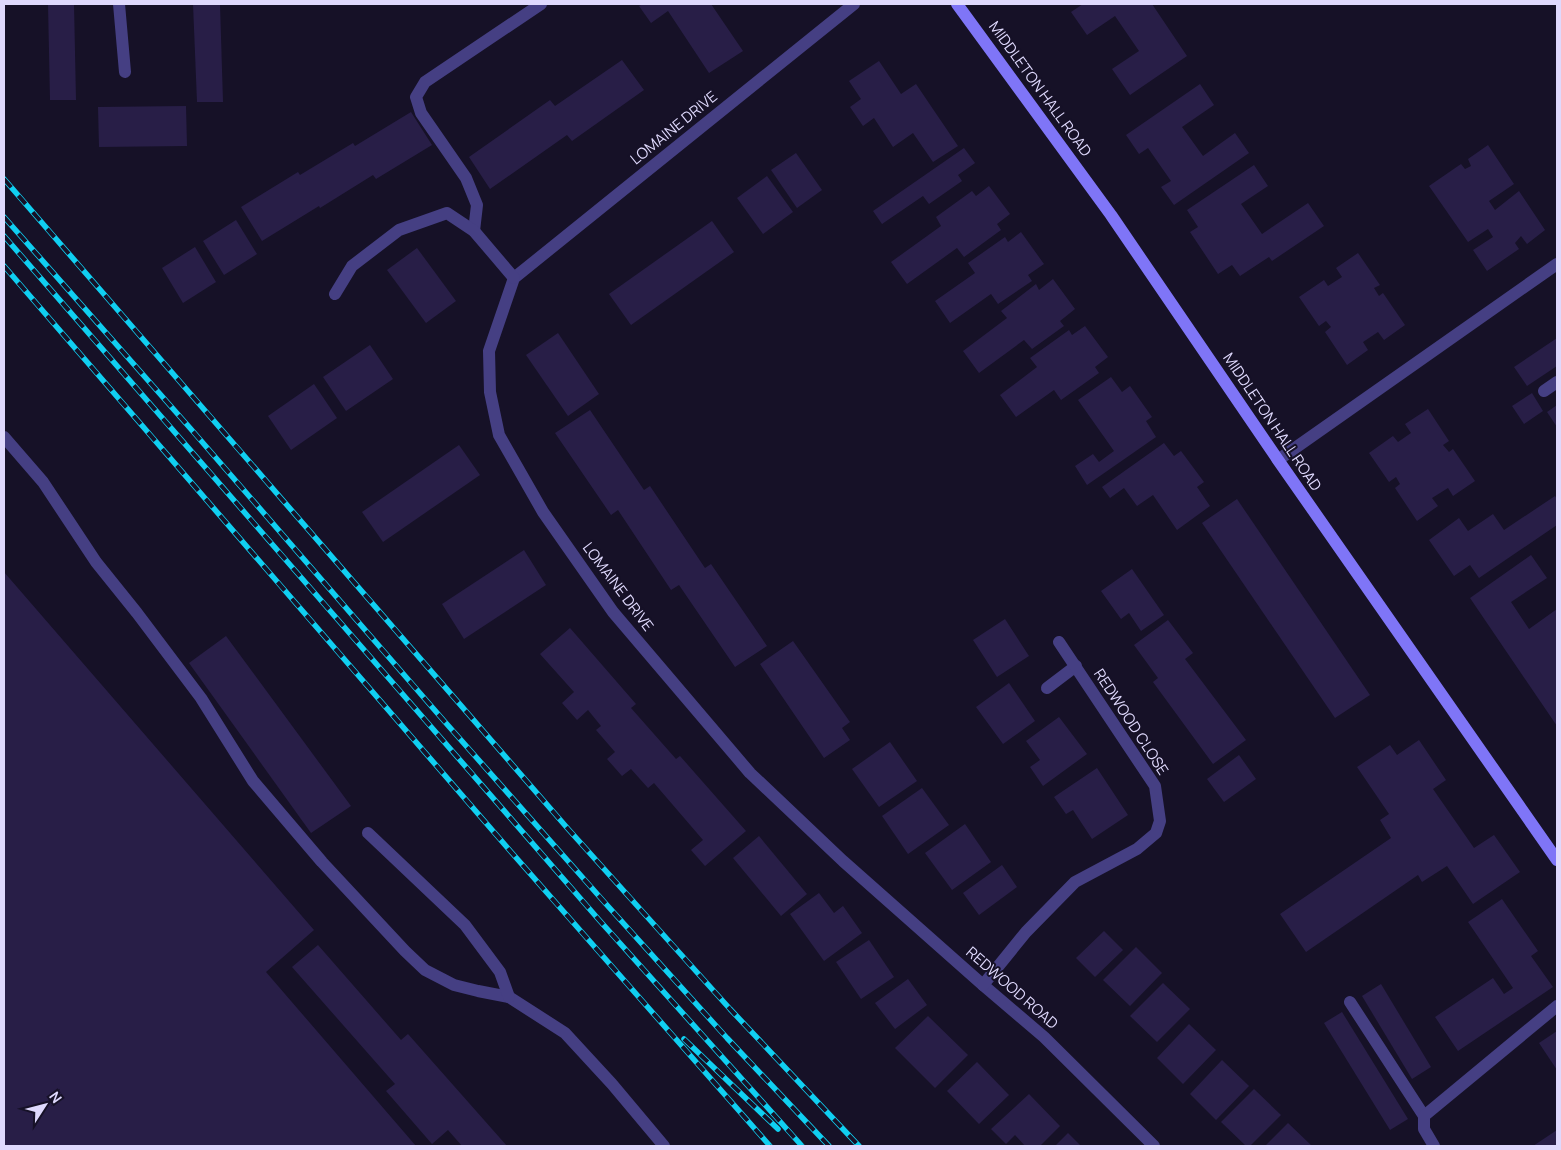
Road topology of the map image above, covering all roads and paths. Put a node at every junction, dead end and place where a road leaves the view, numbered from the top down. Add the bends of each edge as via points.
1 (119, 4) edge
2 (540, 4) edge
3 (854, 4) edge
4 (957, 4) edge
5 (125, 72) dead end
6 (474, 231) junction
7 (1557, 264) edge
8 (514, 278) junction
9 (336, 294) dead end
10 (1557, 382) edge
11 (1544, 391) dead end
12 (4, 437) edge
13 (1278, 460) junction
14 (1059, 642) dead end
15 (1076, 666) junction
16 (1047, 688) dead end
17 (368, 832) dead end
18 (1557, 860) edge
19 (843, 861) joint
20 (983, 985) junction
21 (510, 996) junction
22 (1350, 1002) dead end
23 (1557, 1006) edge
24 (1424, 1116) junction
25 (664, 1146) edge
26 (1154, 1146) edge
27 (1434, 1146) edge

1 - 5 street
2 - 6 street via 425,82 416,97 421,113 466,178 477,205
3 - 8 street, LOMAINE DRIVE
4 - 13 main road, MIDDLETON HALL ROAD via 1112,215
6 - 8 street
6 - 9 street via 447,213 398,230 352,266
7 - 13 street
8 - 19 street, LOMAINE DRIVE via 489,351 490,392 499,435 543,512 613,612 750,773
10 - 11 street
12 - 21 street via 43,482 96,562 200,698 253,781 322,862 425,970 454,984
13 - 18 main road, MIDDLETON HALL ROAD
14 - 15 street, REDWOOD CLOSE
15 - 16 street, REDWOOD CLOSE
15 - 20 street, REDWOOD CLOSE via 1154,786 1160,821 1156,833 1137,849 1075,882 1026,932
17 - 21 street via 465,925 500,972
19 - 20 street, REDWOOD ROAD
20 - 26 street, REDWOOD ROAD via 1044,1037
21 - 25 street via 565,1033
22 - 24 street
23 - 24 street
24 - 27 street via 1424,1129

